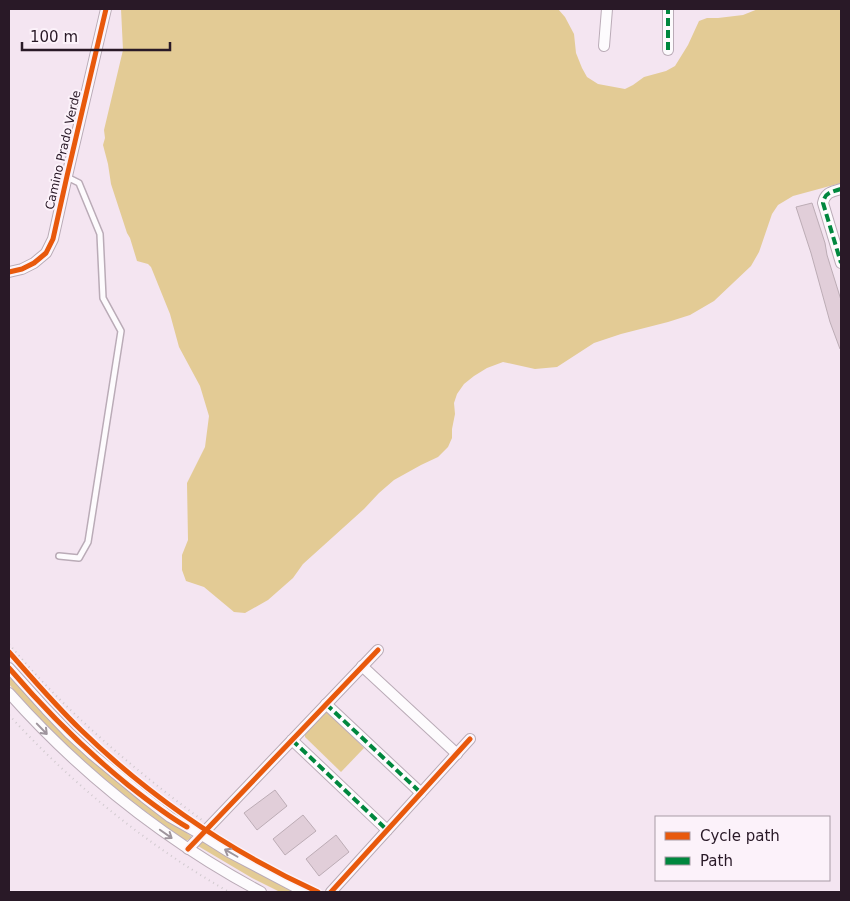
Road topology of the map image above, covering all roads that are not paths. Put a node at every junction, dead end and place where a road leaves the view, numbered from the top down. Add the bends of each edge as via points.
1 (106, 9) edge
2 (606, 9) edge
3 (668, 9) edge
4 (604, 46) dead end
5 (668, 50) dead end
6 (67, 176) junction
7 (841, 190) edge
8 (841, 263) edge
9 (9, 272) edge
10 (59, 556) dead end
11 (378, 650) dead end
12 (362, 666) junction
13 (9, 668) edge
14 (9, 693) edge
15 (326, 704) junction
16 (470, 739) dead end
17 (292, 740) junction
18 (457, 754) junction
19 (421, 793) junction
20 (388, 830) junction
21 (202, 834) junction
22 (188, 849) junction
23 (260, 892) edge
24 (305, 892) edge
25 (331, 892) edge

1 - 6 street, Camino Prado Verde
2 - 4 street
3 - 5 street
6 - 9 street, Camino Prado Verde via 54,239 46,253 34,263
6 - 10 lane via 79,183 100,234 103,298 121,331 88,542 79,558
7 - 8 street via 828,193 823,203
11 - 12 street
12 - 15 street
12 - 18 street
13 - 21 street via 46,709 124,782 170,817
14 -> 22 street via 48,736 95,778
15 - 17 street
15 - 19 street
16 - 18 street
17 - 20 street
17 - 21 street
18 - 19 street
19 - 20 street
20 - 25 street
21 - 22 street
24 -> 21 street
22 - 23 street

